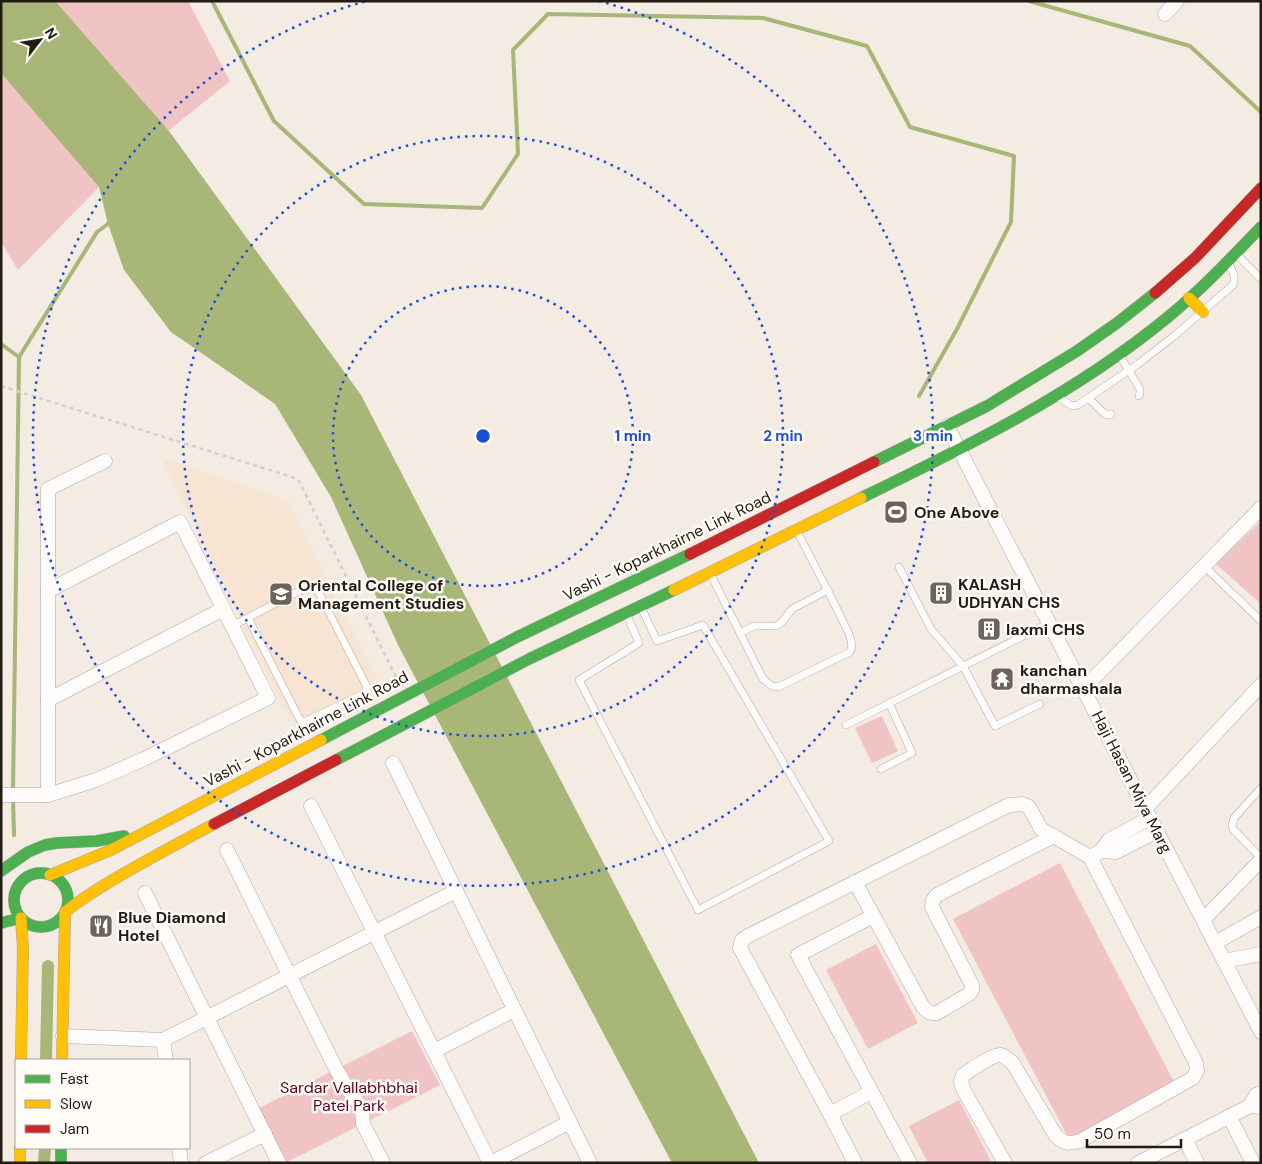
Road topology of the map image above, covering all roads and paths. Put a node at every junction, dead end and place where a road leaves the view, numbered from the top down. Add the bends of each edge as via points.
1 (1177, 1) edge
2 (1165, 14) dead end
3 (1261, 188) edge
4 (1261, 227) edge
5 (1231, 258) junction
6 (1261, 279) edge
7 (1190, 298) junction
8 (1203, 312) junction
9 (1118, 354) junction
10 (1129, 370) junction
11 (1, 386) edge
12 (1056, 395) junction
13 (1139, 396) dead end
14 (1088, 398) junction
15 (1112, 414) dead end
16 (947, 426) junction
17 (960, 450) junction
18 (105, 461) dead end
19 (1261, 508) edge
20 (797, 530) junction
21 (1204, 566) junction
22 (899, 567) dead end
23 (710, 574) junction
24 (828, 590) junction
25 (48, 591) junction
26 (640, 606) junction
27 (223, 609) junction
28 (626, 613) junction
29 (248, 618) junction
30 (1261, 621) edge
31 (1049, 623) junction
32 (232, 626) junction
33 (740, 633) junction
34 (963, 666) junction
35 (1261, 685) edge
36 (1084, 689) junction
37 (406, 695) junction
38 (48, 700) junction
39 (888, 703) junction
40 (1040, 704) dead end
41 (846, 724) dead end
42 (393, 763) dead end
43 (881, 769) dead end
44 (1261, 788) edge
45 (1, 795) edge
46 (48, 795) junction
47 (311, 806) dead end
48 (1148, 814) junction
49 (154, 827) junction
50 (1157, 831) junction
51 (1054, 836) junction
52 (227, 850) dead end
53 (1096, 854) junction
54 (1261, 859) edge
55 (1, 871) edge
56 (50, 875) junction
57 (855, 882) junction
58 (19, 885) junction
59 (1, 891) edge
60 (456, 891) junction
61 (145, 893) dead end
62 (65, 912) junction
63 (873, 916) junction
64 (1261, 917) edge
65 (21, 918) junction
66 (1203, 920) junction
67 (1, 923) edge
68 (374, 933) junction
69 (1215, 944) junction
70 (1261, 954) edge
71 (1224, 961) junction
72 (290, 976) junction
73 (514, 1010) junction
74 (207, 1018) junction
75 (1261, 1032) edge
76 (63, 1036) junction
77 (163, 1040) junction
78 (434, 1051) junction
79 (21, 1059) edge
80 (62, 1059) edge
81 (166, 1059) edge
82 (872, 1092) junction
83 (1261, 1093) edge
84 (1255, 1107) edge
85 (830, 1114) junction
86 (1229, 1116) junction
87 (570, 1122) junction
88 (265, 1134) junction
89 (1185, 1139) junction
90 (20, 1149) edge
91 (61, 1149) edge
92 (179, 1149) edge
93 (20, 1163) edge
94 (61, 1163) edge
95 (181, 1163) edge
96 (206, 1163) edge
97 (279, 1163) edge
98 (383, 1163) edge
99 (490, 1163) edge
100 (590, 1163) edge
101 (855, 1163) edge
102 (910, 1163) edge
103 (1005, 1163) edge
104 (1138, 1163) edge
105 (1197, 1163) edge
106 (1253, 1163) edge

1 - 2 street
3 - 16 main road, Vashi - Koparkhairne Link Road via 1195,258 1117,323 1030,380
4 - 5 main road
5 - 6 lane
5 - 7 main road
5 - 8 lane via 1233,285
7 - 8 main road
7 - 9 main road
8 - 10 lane
9 - 10 lane
9 - 12 main road
10 - 13 lane via 1140,388
10 - 14 lane
11 - 37 path via 298,479
12 - 14 lane via 1075,406
12 - 17 main road
14 - 15 lane via 1105,414
16 - 17 street, Haji Hasan Miya Marg
16 - 37 main road, Vashi - Koparkhairne Link Road
17 - 20 main road
17 - 31 street, Haji Hasan Miya Marg
18 - 25 street via 48,489
19 - 21 street
20 - 23 main road
20 - 24 lane
21 - 30 lane
21 - 36 street
22 - 34 lane via 931,629
23 - 26 main road
23 - 33 lane
24 - 33 lane via 792,609 776,626 754,626
24 - 33 lane via 850,636 850,652 778,687 772,686 762,680
25 - 27 street via 180,522
25 - 38 street
26 - 28 main road
26 - 28 lane via 657,641 703,624 829,841 698,910 579,680 639,642
27 - 32 street
27 - 38 street
28 - 62 main road via 515,666 149,859 98,888
29 - 29 lane via 307,587 317,590 366,691 304,722 300,720
29 - 32 lane
31 - 34 lane
31 - 36 street, Haji Hasan Miya Marg
32 - 46 street via 268,698 96,780
34 - 39 lane
34 - 40 lane via 995,726
35 - 48 street
36 - 48 street, Haji Hasan Miya Marg
37 - 49 main road, Vashi - Koparkhairne Link Road
38 - 46 street
39 - 41 lane
39 - 43 lane via 912,753
42 - 60 street
44 - 54 lane via 1232,824
45 - 46 street
47 - 68 street
48 - 50 street, Haji Hasan Miya Marg
48 - 53 street via 1109,840
49 - 55 main road via 108,839 44,845
49 - 56 main road, Vashi - Koparkhairne Link Road via 96,857
50 - 53 street via 1116,852
50 - 66 street, Haji Hasan Miya Marg
51 - 53 street
51 - 57 street via 1041,829 1029,807 1009,805
51 - 63 street via 937,895 933,900 932,907 972,985 969,994 937,1013 932,1014 924,1007
52 - 72 street
53 - 103 street via 1196,1063 1196,1071 1193,1078 1080,1141 1070,1143 1062,1142 1056,1136 1012,1062 1000,1055 994,1057 963,1075 961,1081
54 - 66 street
56 - 58 main road via 32,875
56 - 62 main road via 64,886 68,904
57 - 63 street
57 - 85 street via 748,936 742,940 740,948
58 - 59 main road
58 - 65 main road via 14,902
60 - 68 street
60 - 73 street
61 - 74 street
62 - 65 main road via 60,920 44,927 35,927
62 - 76 main road
63 - 82 street via 798,955
64 - 69 street
65 - 67 main road
65 - 79 main road
66 - 69 street, Haji Hasan Miya Marg
68 - 72 street
68 - 78 street
69 - 71 street, Haji Hasan Miya Marg
70 - 71 street
71 - 75 street, Haji Hasan Miya Marg
72 - 74 street
72 - 98 street via 336,1069 362,1109 363,1124
73 - 78 street
73 - 87 street
74 - 77 street
74 - 88 street
76 - 77 street
76 - 80 main road
77 - 81 street
78 - 99 street
82 - 85 street
82 - 102 street
83 - 84 street via 1256,1096
84 - 86 street
85 - 101 street
86 - 89 street
86 - 106 street
87 - 99 street
87 - 100 street
88 - 96 street
88 - 97 street
89 - 104 street
89 - 105 street
90 - 93 main road
91 - 94 main road
92 - 95 street

